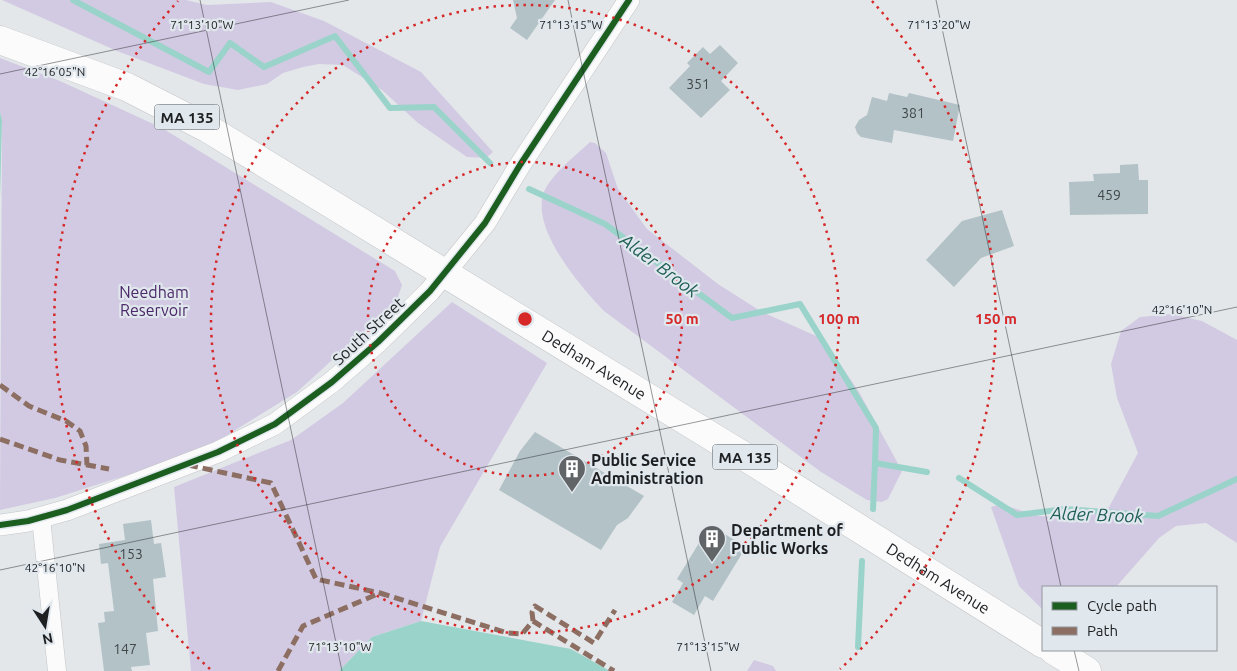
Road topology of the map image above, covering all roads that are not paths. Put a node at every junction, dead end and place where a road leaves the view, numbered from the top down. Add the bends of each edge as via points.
1 (629, 0) edge
2 (0, 40) edge
3 (445, 274) junction
4 (41, 518) junction
5 (0, 525) edge
6 (1042, 643) edge
7 (1055, 651) edge
8 (57, 671) edge
9 (1087, 671) edge

1 - 3 street, South Street via 485,223
2 - 3 main road, Dedham Avenue / MA 135 via 107,79 186,116
3 - 4 street, South Street via 359,358 302,406 275,424 192,463
3 - 6 main road, Dedham Avenue / MA 135
4 - 5 street, South Street
4 - 8 street
7 - 9 main road

